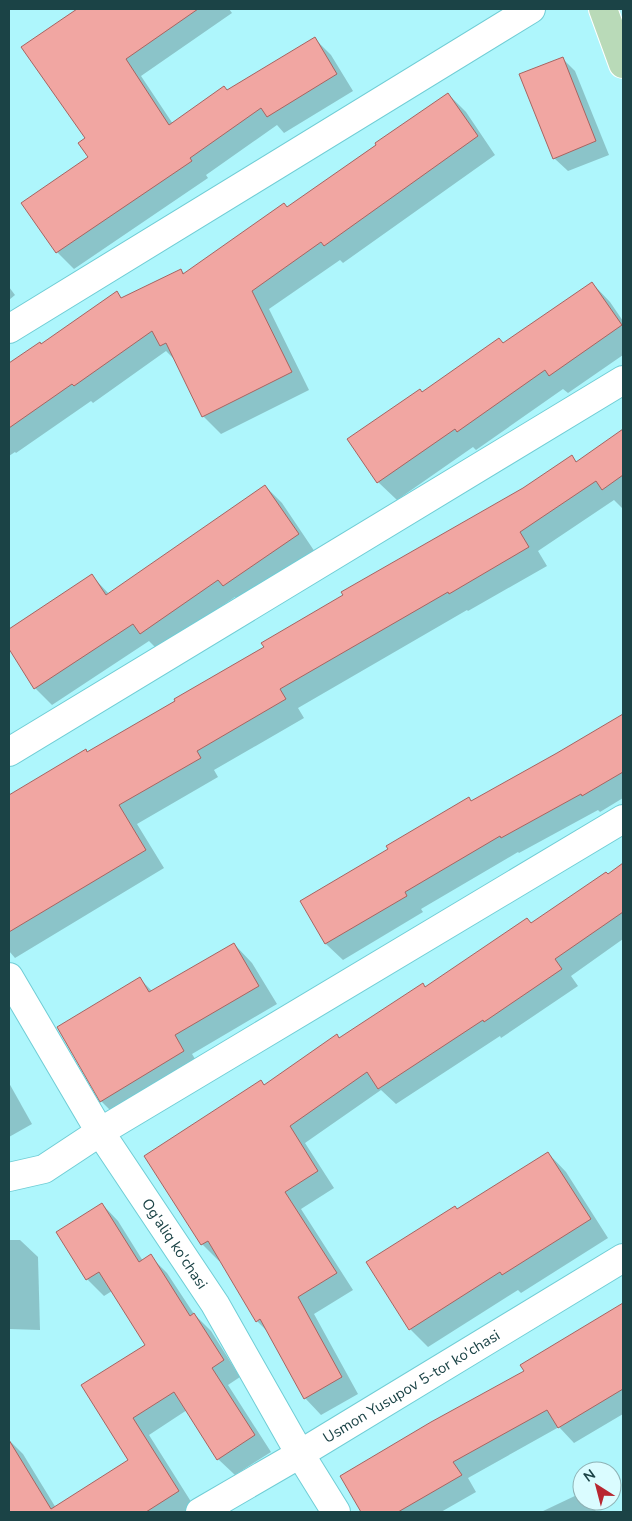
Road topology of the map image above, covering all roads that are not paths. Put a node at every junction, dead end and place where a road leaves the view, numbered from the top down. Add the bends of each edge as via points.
1 (531, 9) edge
2 (603, 9) edge
3 (623, 64) edge
4 (9, 328) edge
5 (623, 380) edge
6 (9, 752) edge
7 (623, 819) edge
8 (9, 977) edge
9 (100, 1132) junction
10 (9, 1177) edge
11 (623, 1258) edge
12 (300, 1454) junction
13 (200, 1512) edge
14 (336, 1512) edge

1 - 4 street
2 - 3 main road
5 - 6 street
7 - 9 street
8 - 9 street, Og'aliq ko'chasi
9 - 10 street via 44,1169
9 - 12 street, Og'aliq ko'chasi via 215,1304
11 - 12 street, Usmon Yusupov 5-tor ko'chasi
12 - 13 street, Usmon Yusupov 5-tor ko'chasi
12 - 14 street, Og'aliq ko'chasi

